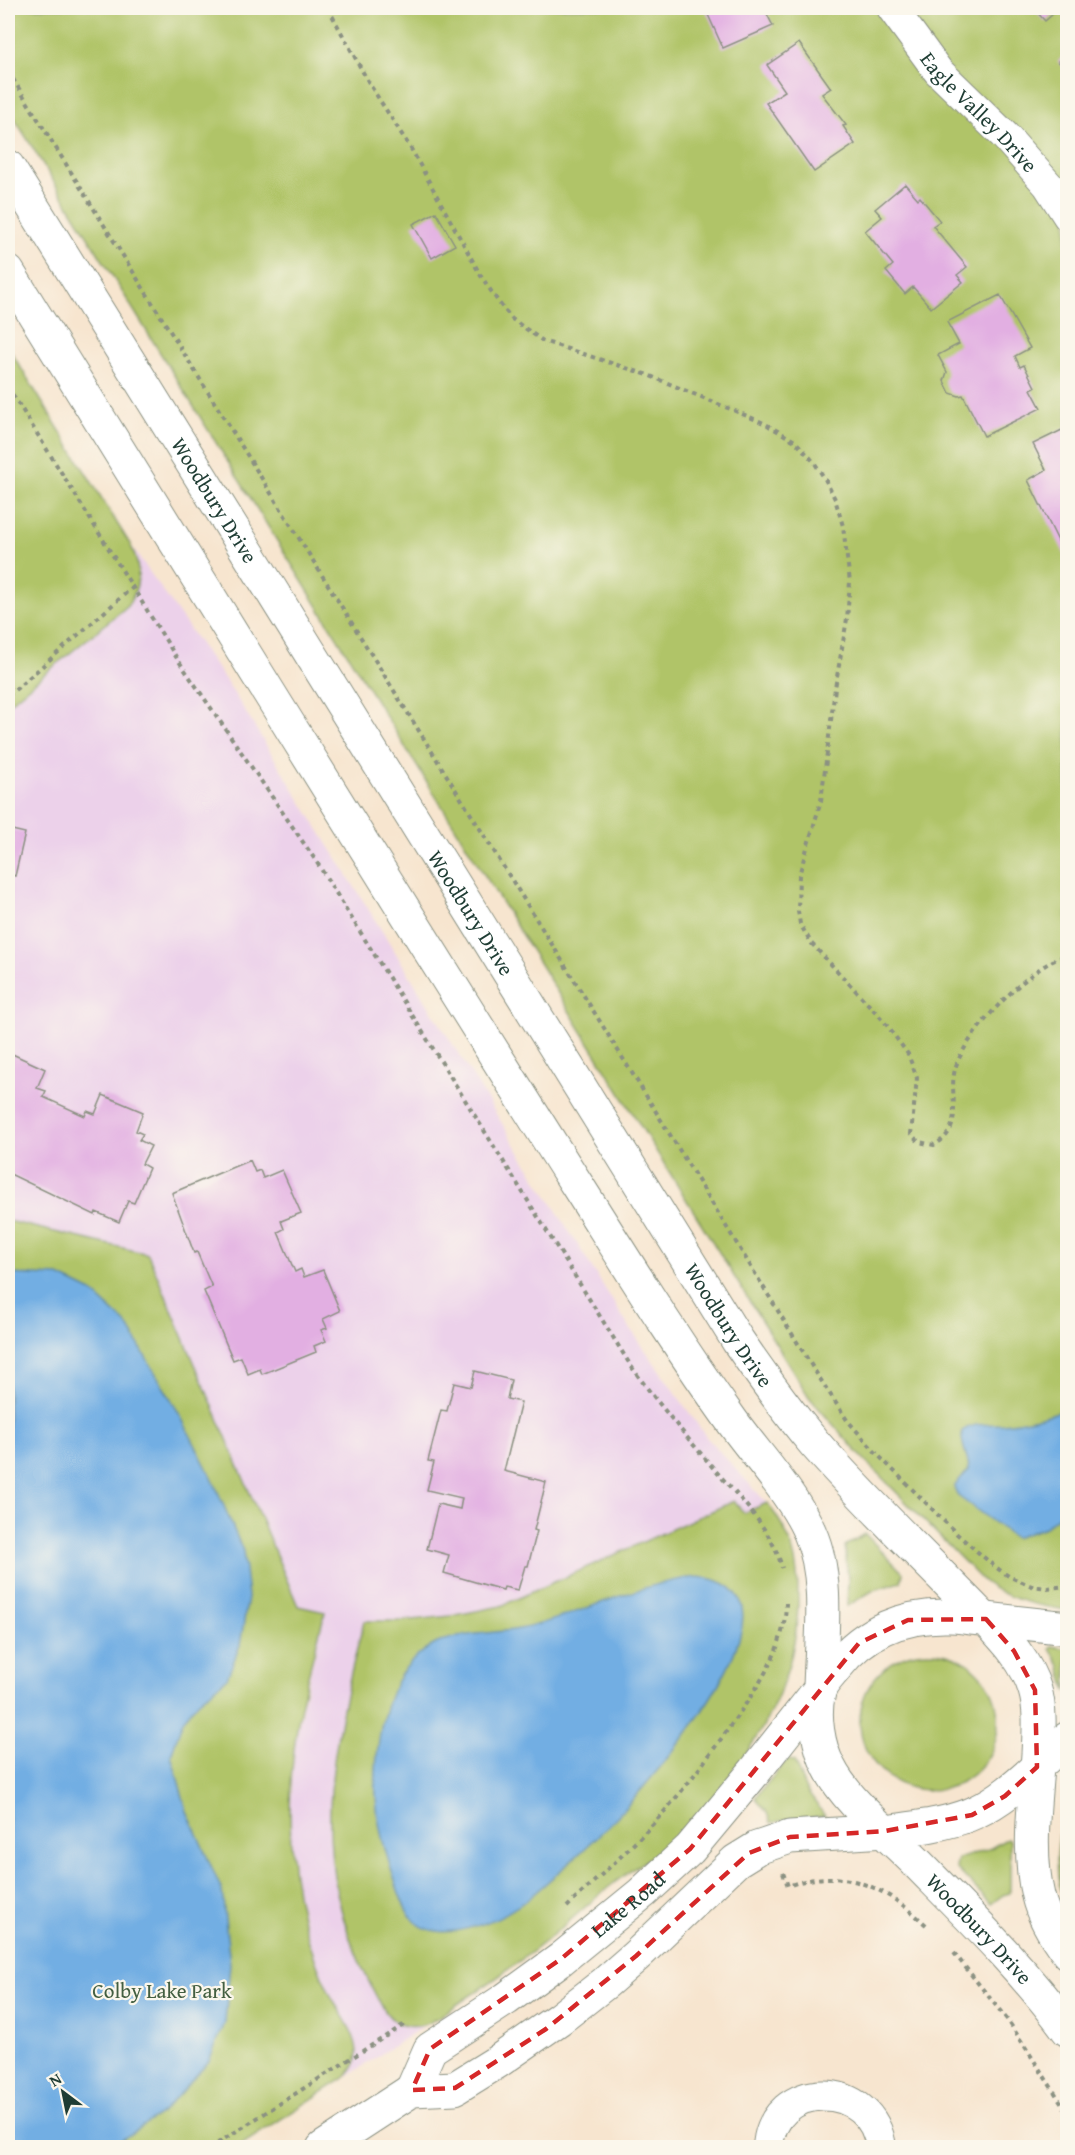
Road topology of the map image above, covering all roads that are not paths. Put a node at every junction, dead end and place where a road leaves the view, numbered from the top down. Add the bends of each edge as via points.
1 (892, 8) edge
2 (8, 167) edge
3 (1068, 216) edge
4 (8, 272) edge
5 (985, 1619) junction
6 (1068, 1628) edge
7 (819, 1690) junction
8 (1068, 1738) edge
9 (1037, 1766) junction
10 (885, 1832) junction
11 (1068, 1953) edge
12 (1068, 2030) edge
13 (412, 2090) junction
14 (323, 2148) edge
15 (768, 2148) edge
16 (881, 2148) edge

1 - 3 street, Eagle Valley Drive via 938,71 1004,135 1048,185
2 - 5 main road, Woodbury Drive via 744,1349 815,1443
4 - 7 main road via 668,1328 805,1522 820,1570
5 - 6 main road
5 - 7 main road, Lake Road via 929,1617 887,1626 851,1650
5 - 9 main road, Woodbury Drive via 1025,1666 1035,1690 1039,1724
7 - 10 main road, Woodbury Drive via 819,1736 828,1767 844,1791
7 - 13 main road, Lake Road via 690,1849 561,1959 430,2049
8 - 9 main road
9 - 10 main road, Lake Road via 1005,1796 972,1815 939,1825
9 - 11 main road via 1033,1839 1037,1890 1048,1924
10 - 12 main road, Woodbury Drive via 990,1939
10 - 13 main road, Lake Road via 776,1840 750,1852 636,1956 546,2029 455,2088
13 - 14 main road
15 - 16 street via 776,2122 788,2107 823,2094 842,2097 859,2106 872,2119

